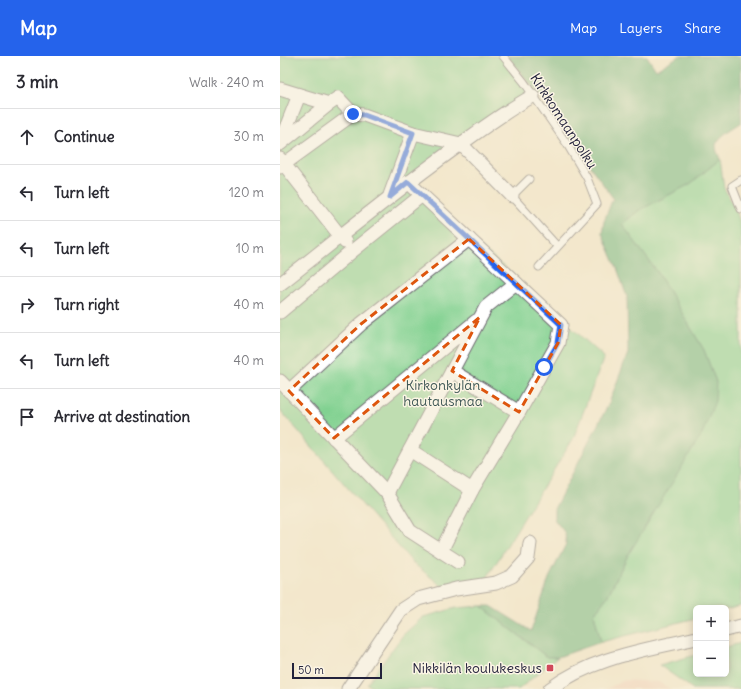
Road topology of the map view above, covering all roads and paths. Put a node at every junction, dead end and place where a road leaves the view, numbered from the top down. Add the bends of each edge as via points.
1 (503, 56) edge
2 (280, 89) edge
3 (299, 95) junction
4 (533, 96) junction
5 (328, 104) junction
6 (353, 114) junction
7 (413, 133) junction
8 (280, 144) edge
9 (460, 144) junction
10 (281, 163) edge
11 (529, 178) dead end
12 (741, 180) edge
13 (408, 182) junction
14 (422, 195) junction
15 (512, 196) junction
16 (390, 197) junction
17 (741, 209) edge
18 (341, 237) junction
19 (469, 239) junction
20 (558, 246) junction
21 (353, 251) junction
22 (539, 267) dead end
23 (516, 283) junction
24 (280, 284) edge
25 (280, 312) edge
26 (481, 317) junction
27 (452, 371) junction
28 (280, 381) edge
29 (289, 391) junction
30 (519, 412) junction
31 (334, 438) junction
32 (410, 450) junction
33 (472, 490) junction
34 (387, 493) junction
35 (530, 544) dead end
36 (441, 551) junction
37 (458, 562) dead end
38 (741, 626) edge
39 (729, 629) edge
40 (693, 639) edge
41 (348, 689) edge
42 (550, 689) edge

1 - 4 lane, Kirkkomaanpolku
2 - 3 street
3 - 5 street
3 - 8 street
4 - 9 street
4 - 20 lane, Kirkkomaanpolku via 567,144 587,178 597,204
5 - 6 street via 338,98
5 - 8 street
6 - 7 street via 370,117
6 - 10 street
7 - 9 street
7 - 16 street
9 - 13 street
9 - 15 street
10 - 18 street
11 - 15 lane
12 - 17 lane via 732,186
13 - 14 street
13 - 16 street
14 - 19 street
14 - 21 street
15 - 20 lane
16 - 18 street
18 - 21 street
18 - 24 street
19 - 23 street
19 - 29 street via 361,324
20 - 22 lane
21 - 25 street
23 - 26 street via 486,307
23 - 30 street via 561,325 558,343
26 - 27 street
26 - 31 street
27 - 30 street
27 - 32 street
28 - 29 street
29 - 31 street
30 - 33 street
31 - 34 street
32 - 33 street
32 - 34 street
33 - 36 street
34 - 36 street via 410,531
35 - 41 street via 528,558 512,576 496,583 424,597 401,610
36 - 37 street
38 - 39 street
40 - 42 street via 598,662

